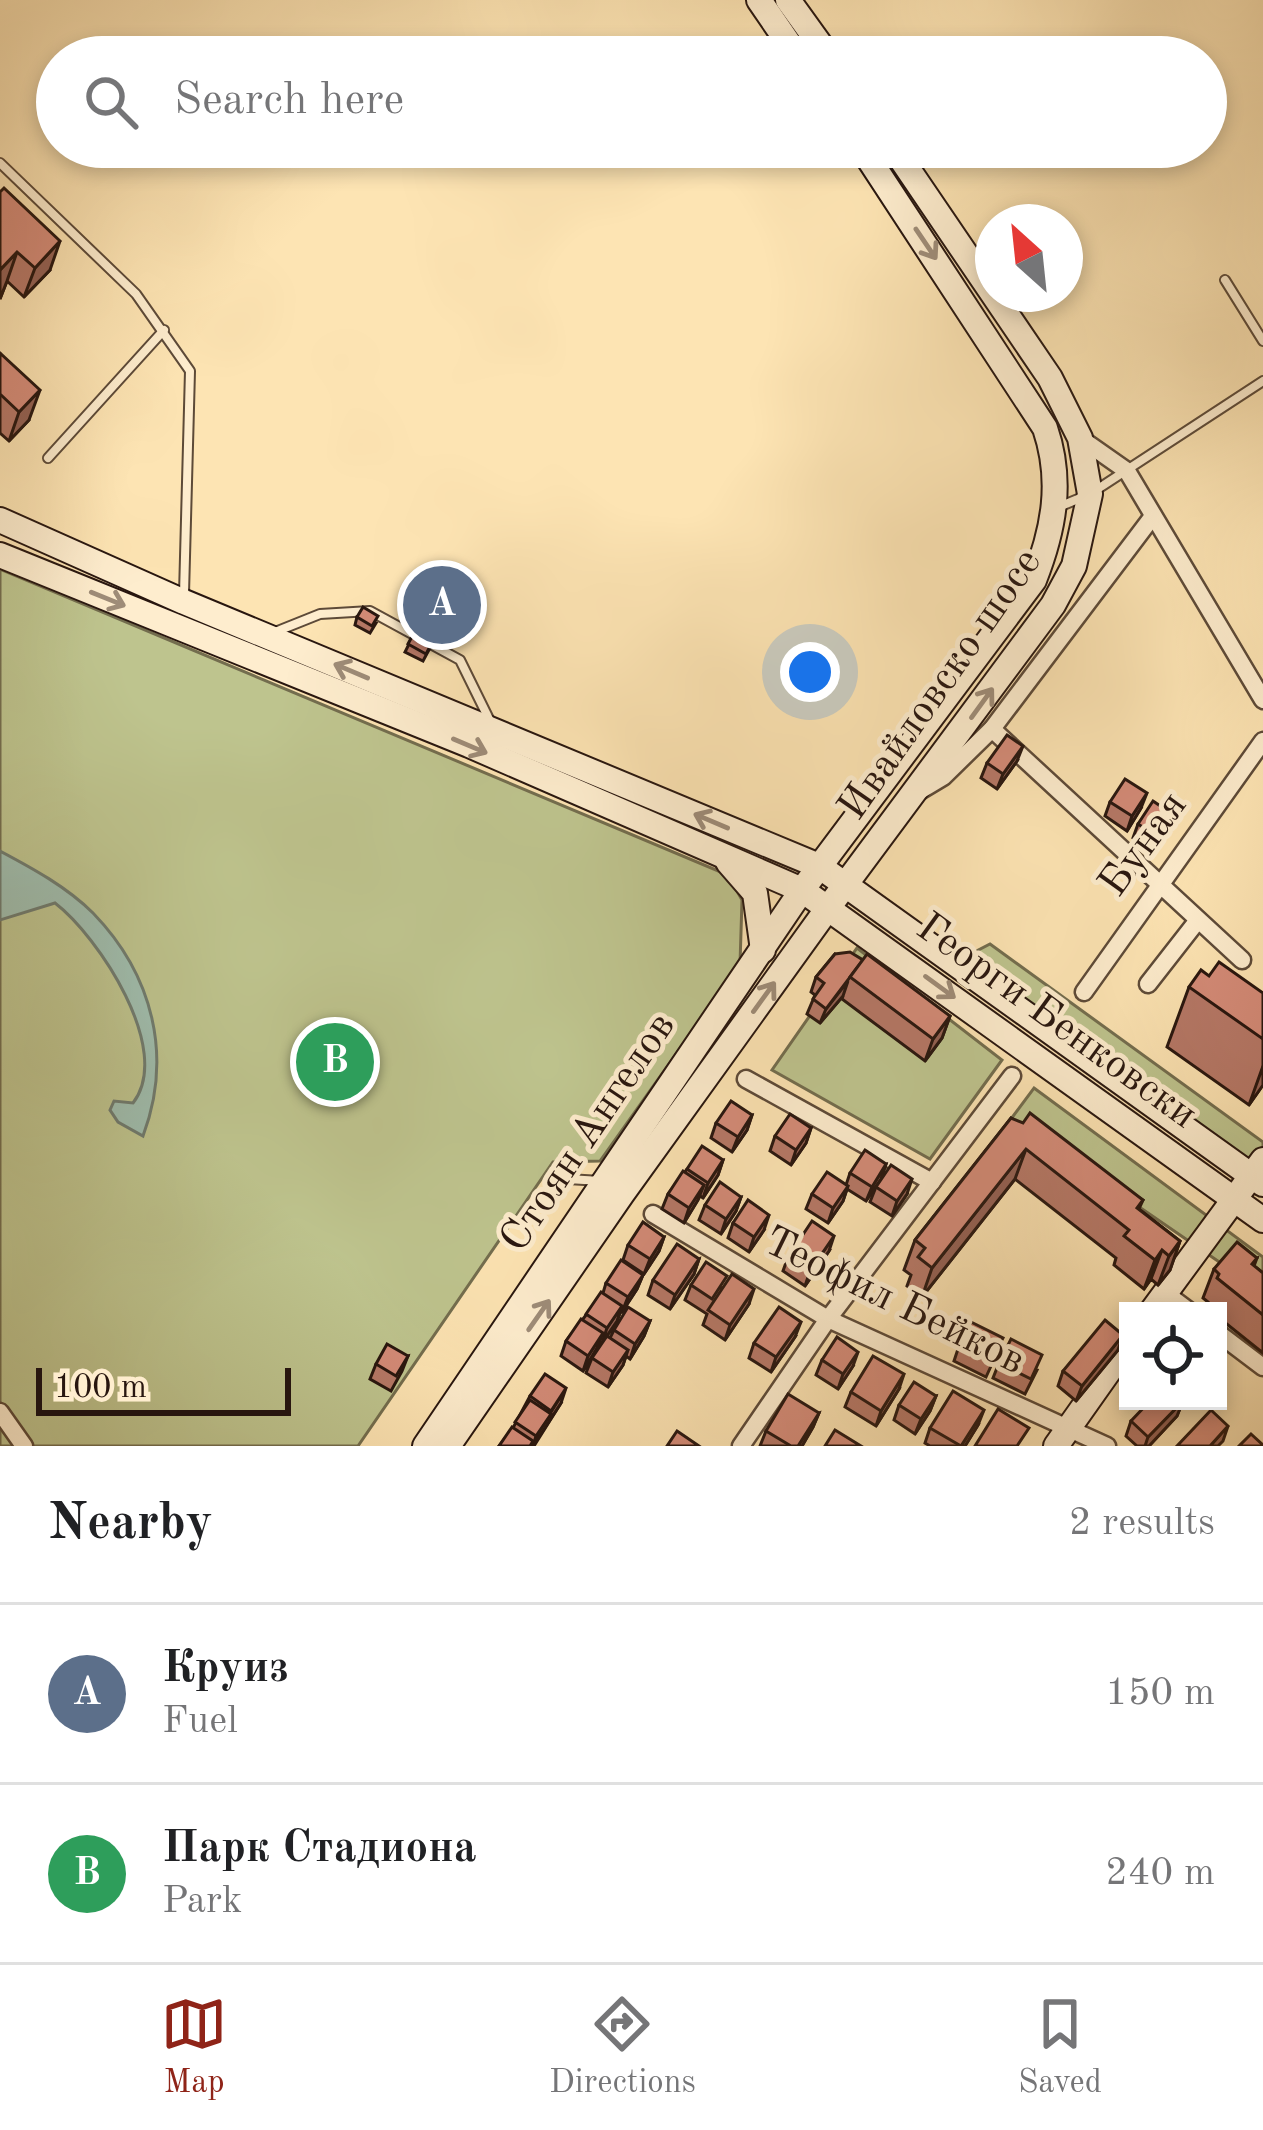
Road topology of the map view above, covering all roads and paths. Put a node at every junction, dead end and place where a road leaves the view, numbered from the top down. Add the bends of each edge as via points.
1 (759, 0) edge
2 (788, 0) edge
3 (784, 36) edge
4 (814, 36) edge
5 (0, 164) edge
6 (876, 168) edge
7 (885, 168) edge
8 (907, 168) edge
9 (880, 174) junction
10 (1225, 280) dead end
11 (164, 330) junction
12 (1263, 341) edge
13 (1263, 381) edge
14 (1080, 438) junction
15 (48, 458) dead end
16 (1127, 470) junction
17 (1090, 494) junction
18 (1056, 508) junction
19 (1153, 516) junction
20 (0, 520) edge
21 (0, 555) edge
22 (184, 602) junction
23 (266, 636) junction
24 (1263, 700) edge
25 (992, 729) junction
26 (495, 731) junction
27 (1263, 742) edge
28 (915, 794) junction
29 (718, 853) junction
30 (819, 866) junction
31 (1160, 884) junction
32 (845, 885) junction
33 (802, 890) junction
34 (828, 908) junction
35 (1198, 920) junction
36 (763, 950) junction
37 (1242, 960) dead end
38 (1148, 984) dead end
39 (1084, 992) dead end
40 (1012, 1076) dead end
41 (746, 1078) dead end
42 (1259, 1173) edge
43 (551, 1178) dead end
44 (602, 1180) junction
45 (932, 1182) junction
46 (1235, 1198) junction
47 (653, 1214) dead end
48 (1263, 1220) edge
49 (1158, 1302) edge
50 (828, 1319) junction
51 (1227, 1340) edge
52 (1119, 1357) edge
53 (1263, 1367) edge
54 (0, 1412) edge
55 (1062, 1436) edge
56 (24, 1446) edge
57 (425, 1446) edge
58 (448, 1446) edge
59 (741, 1446) edge
60 (1107, 1446) edge

1 - 3 main road
2 - 4 main road
5 - 11 lane
6 - 9 main road, Ивайловско шосе
7 - 9 lane
8 - 14 main road, Ивайловско шосе via 1050,378
9 -> 18 main road, Ивайловско шосе via 1032,403 1052,449
10 - 12 lane
11 - 15 lane
11 - 22 lane via 190,371
13 - 16 lane
14 - 16 street
14 - 17 main road, Ивайловско шосе
16 - 17 lane
16 - 19 street
17 - 18 lane
28 -> 17 main road, Ивайловско шосе via 1053,605 1074,566
18 - 30 main road, Ивайловско шосе via 1034,580
19 - 24 street
19 - 25 street
20 - 22 main road, Георги Бенковски
21 -> 29 main road, Георги Бенковски
22 - 23 main road, Георги Бенковски
26 -> 23 main road, Георги Бенковски
23 - 26 lane via 320,614 370,611 460,660
25 - 28 street
25 - 31 street
30 -> 26 main road, Георги Бенковски
27 - 31 street, Буная
28 - 32 main road, Ивайловско шосе
29 - 33 main road, Георги Бенковски
29 - 36 main road via 754,893
30 - 32 main road, Георги Бенковски
30 - 33 main road, Стоян Ангелов
31 - 35 street
31 - 39 street, Буная
32 - 34 main road, Стоян Ангелов
32 - 42 main road, Георги Бенковски
33 - 34 main road, Георги Бенковски
33 - 36 main road, Стоян Ангелов
34 -> 46 main road, Георги Бенковски
58 -> 34 main road, Стоян Ангелов
35 - 37 street
35 - 38 street
36 - 44 main road, Стоян Ангелов
40 - 45 street
41 - 45 street
42 - 46 main road
43 - 44 lane
44 - 57 main road, Стоян Ангелов
45 - 50 street
46 - 48 main road, Георги Бенковски
46 - 49 main road
47 - 50 street, Теофил Бейков
50 - 55 street, Теофил Бейков
50 - 59 street
51 - 53 street
52 - 55 main road
54 - 56 street
55 - 60 street, Теофил Бейков

